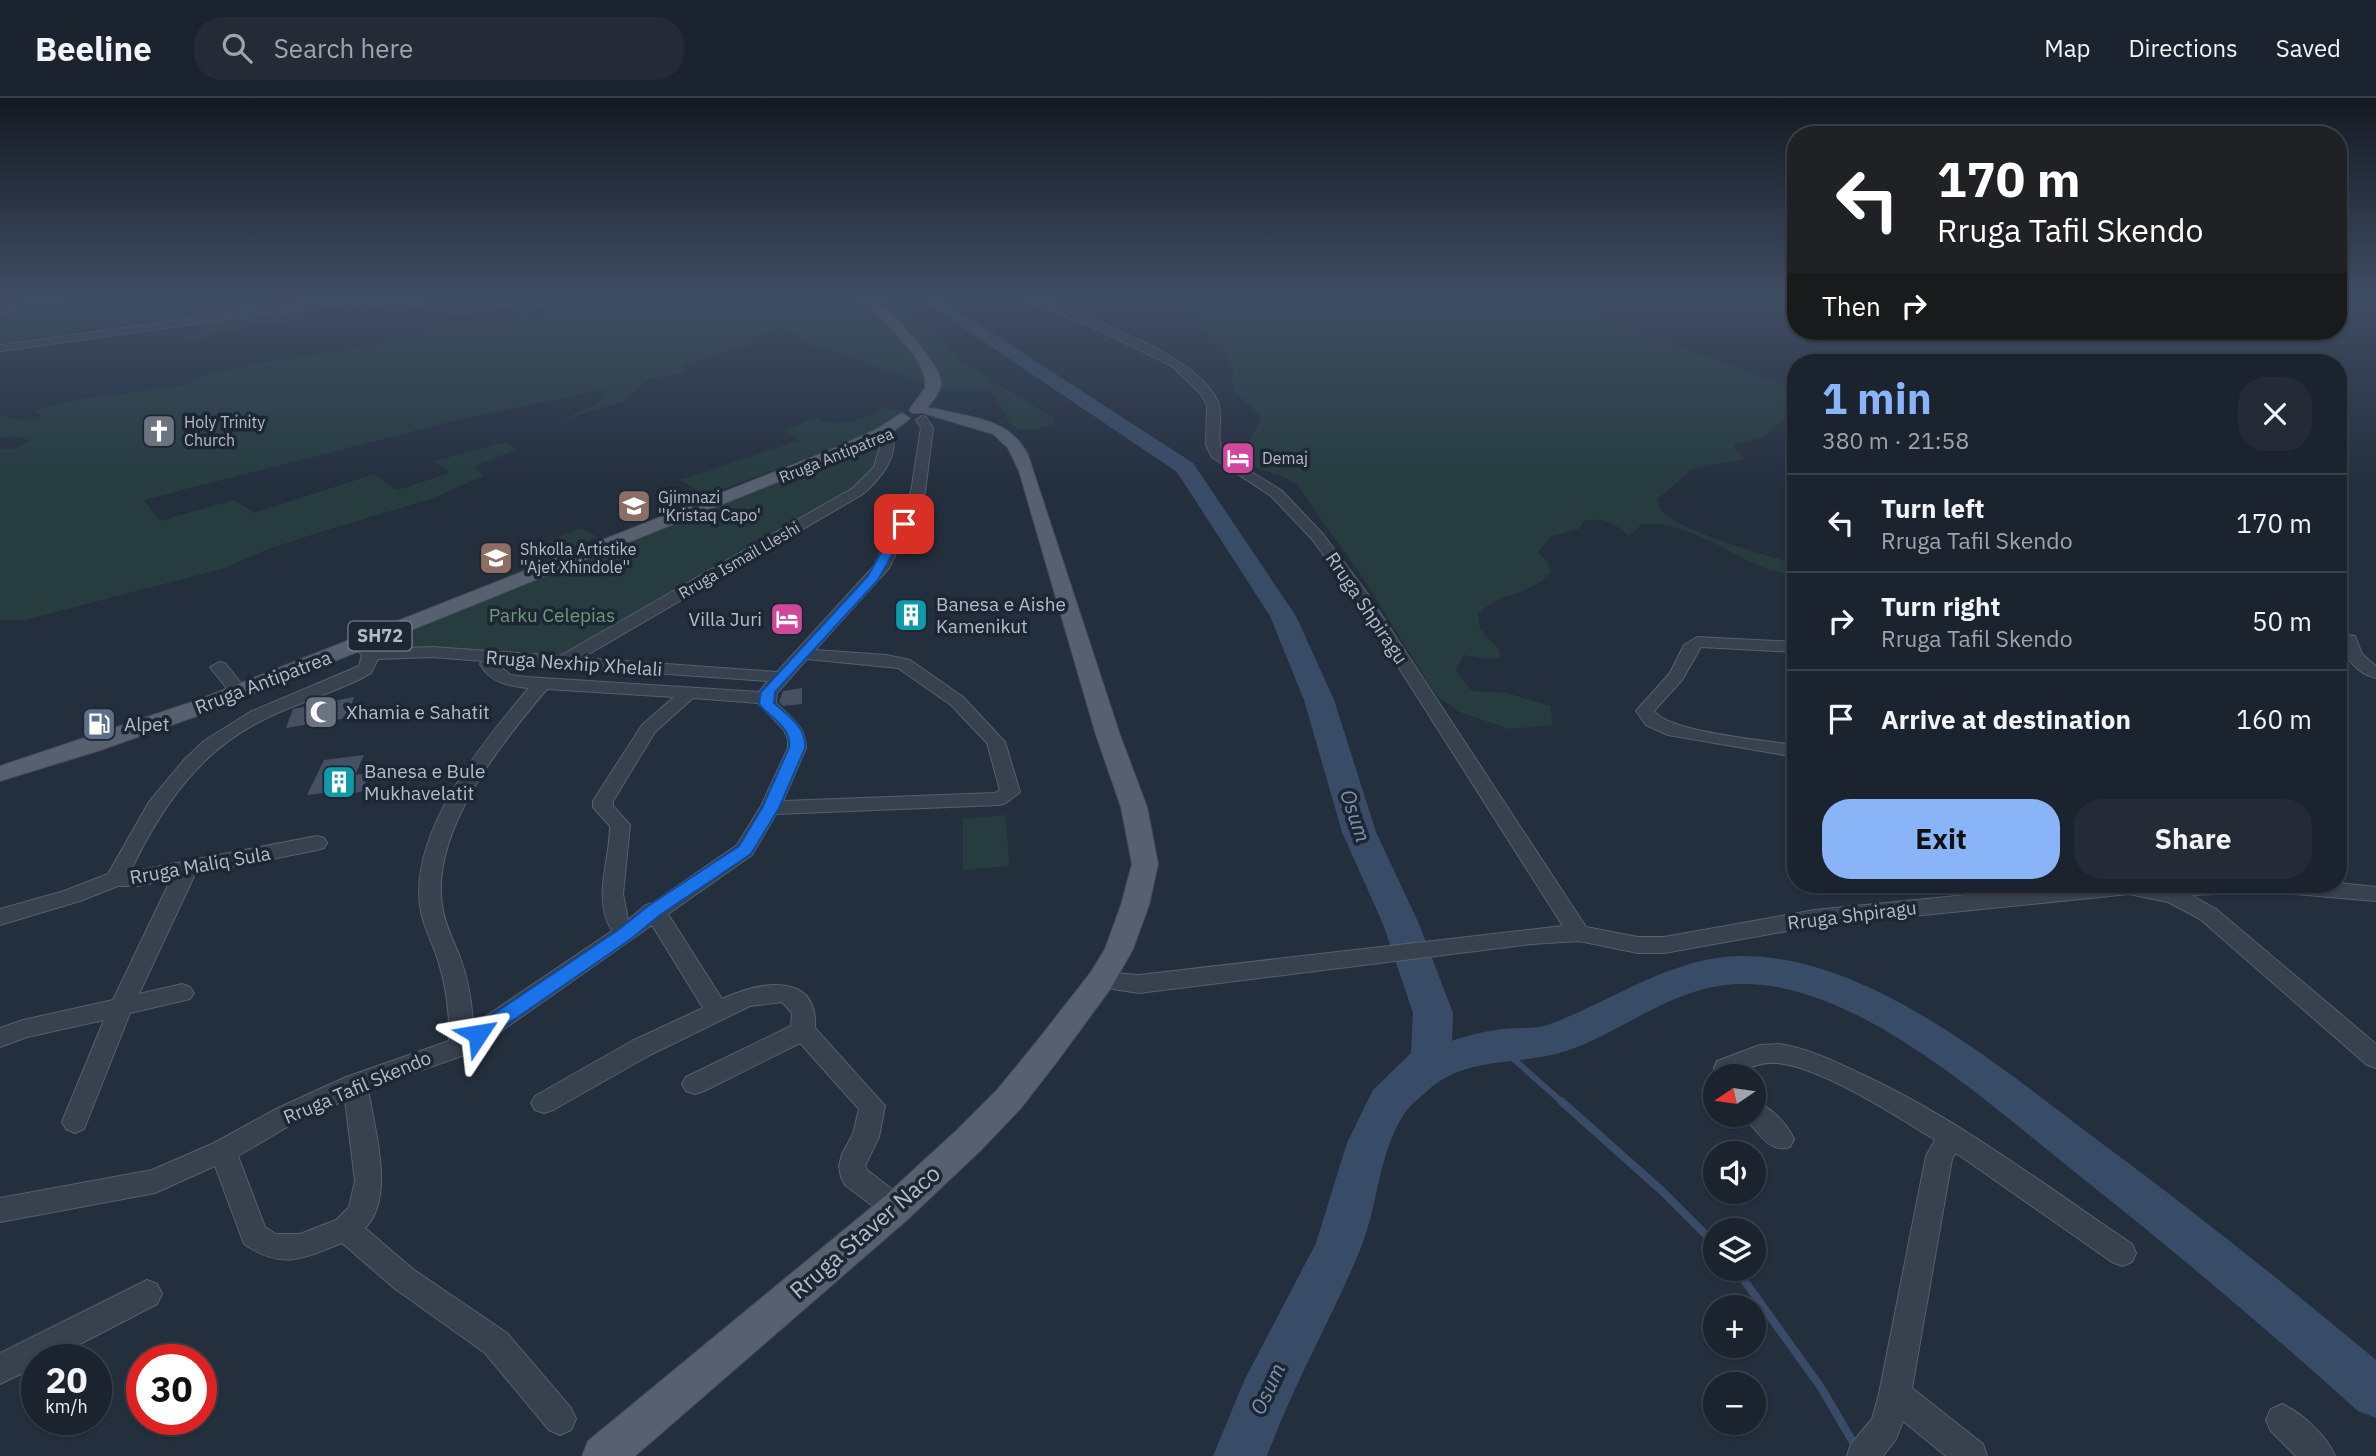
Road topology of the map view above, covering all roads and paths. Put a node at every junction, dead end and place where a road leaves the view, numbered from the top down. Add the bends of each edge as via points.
1 (922, 359) edge
2 (1165, 359) edge
3 (919, 417) junction
4 (888, 436) junction
5 (755, 486) junction
6 (2349, 640) dead end
7 (1787, 647) edge
8 (365, 649) junction
9 (802, 654) junction
10 (494, 657) junction
11 (562, 662) junction
12 (219, 667) dead end
13 (2376, 673) edge
14 (778, 677) junction
15 (542, 683) junction
16 (239, 692) junction
17 (689, 693) junction
18 (766, 698) junction
19 (1787, 750) edge
20 (0, 774) edge
21 (771, 808) junction
22 (317, 843) dead end
23 (187, 869) junction
24 (116, 880) junction
25 (2347, 892) edge
26 (2056, 893) edge
27 (2183, 893) edge
28 (2376, 894) edge
29 (654, 910) junction
30 (0, 917) edge
31 (1579, 933) junction
32 (625, 934) junction
33 (1101, 980) junction
34 (182, 993) dead end
35 (121, 1007) junction
36 (718, 1012) junction
37 (803, 1031) junction
38 (0, 1038) edge
39 (461, 1046) junction
40 (2376, 1058) edge
41 (1735, 1064) edge
42 (355, 1084) junction
43 (695, 1084) dead end
44 (544, 1103) dead end
45 (75, 1122) dead end
46 (1766, 1123) edge
47 (1951, 1138) junction
48 (1781, 1139) dead end
49 (223, 1151) junction
50 (896, 1208) junction
51 (0, 1210) edge
52 (346, 1229) junction
53 (2122, 1253) dead end
54 (147, 1294) dead end
55 (0, 1369) edge
56 (1895, 1394) junction
57 (560, 1419) dead end
58 (2282, 1420) dead end
59 (1868, 1450) edge
60 (603, 1456) edge
61 (1971, 1456) edge
62 (2319, 1456) edge

1 - 3 main road, Rruga Antipatrea / SH72 via 935,381
2 - 31 street, Rruga Shpiragu via 1182,368 1211,398 1212,444 1218,457 1276,494 1317,536 1359,593
3 - 4 main road, Rruga Antipatrea / SH72
3 - 5 main road, Rruga Antipatrea / SH72
3 - 9 street via 927,428 918,492 881,568
3 - 33 main road, Rruga Staver Naco via 970,421 999,432 1014,444 1027,471 1134,807 1145,864 1119,949
4 - 5 main road, Rruga Antipatrea / SH72
4 - 11 street, Rruga Ismail Lleshi via 888,451 858,491
5 - 8 main road, Rruga Antipatrea / SH72
6 - 13 street via 2359,661
7 - 19 street via 1697,642 1689,647 1676,676 1645,711 1652,721 1674,731
8 - 10 street, Rruga Nexhip Xhelali
8 - 16 main road, Rruga Antipatrea / SH72
8 - 24 street, Rruga Maliq Sula via 370,661 365,669 256,716 195,756 154,811
9 - 14 street
9 - 21 street via 904,664 957,701 996,742 1010,792 999,799
10 - 11 street, Rruga Nexhip Xhelali
10 - 15 street via 489,664 499,677
11 - 14 street, Rruga Nexhip Xhelali
12 - 16 street
14 - 18 street
15 - 17 street
15 - 39 street via 479,767 437,843 430,873 434,925 450,960 462,1015
16 - 20 main road, Rruga Antipatrea / SH72
17 - 18 street
17 - 32 street via 648,729 603,801 620,825 610,900 614,920
18 - 21 street, Rruga Tafil Skendo via 771,710 798,738
21 - 29 street, Rruga Tafil Skendo via 745,850
22 - 23 street, Rruga Maliq Sula
23 - 24 street, Rruga Maliq Sula
23 - 35 street
24 - 30 street
25 - 28 street, Rruga Shpiragu
26 - 31 street, Rruga Shpiragu via 1781,923 1664,945 1638,945
27 - 40 street, Rruga Shpiragu
29 - 32 street, Rruga Tafil Skendo
29 - 36 street
31 - 33 street, Rruga Shpiragu via 1139,984
32 - 39 street, Rruga Tafil Skendo
33 - 50 main road, Rruga Staver Naco via 1009,1099
34 - 35 street
35 - 38 street via 23,1028
35 - 45 street
36 - 37 street via 758,995 788,993 804,1011
36 - 44 street via 640,1048
37 - 43 street
37 - 50 street via 872,1106 866,1137 852,1166 855,1177
39 - 42 street, Rruga Tafil Skendo
41 - 47 street via 1772,1052 1795,1057 1860,1083
42 - 49 street, Rruga Tafil Skendo
42 - 52 street via 369,1181 362,1213
46 - 48 street
47 - 53 street
47 - 56 street via 1939,1156
49 - 51 street, Rruga Tafil Skendo via 155,1181
49 - 52 street via 254,1235 272,1247 300,1247
50 - 60 main road, Rruga Staver Naco
52 - 57 street via 404,1279 496,1343
54 - 55 street
56 - 59 street via 1885,1428
56 - 61 street
58 - 62 street

